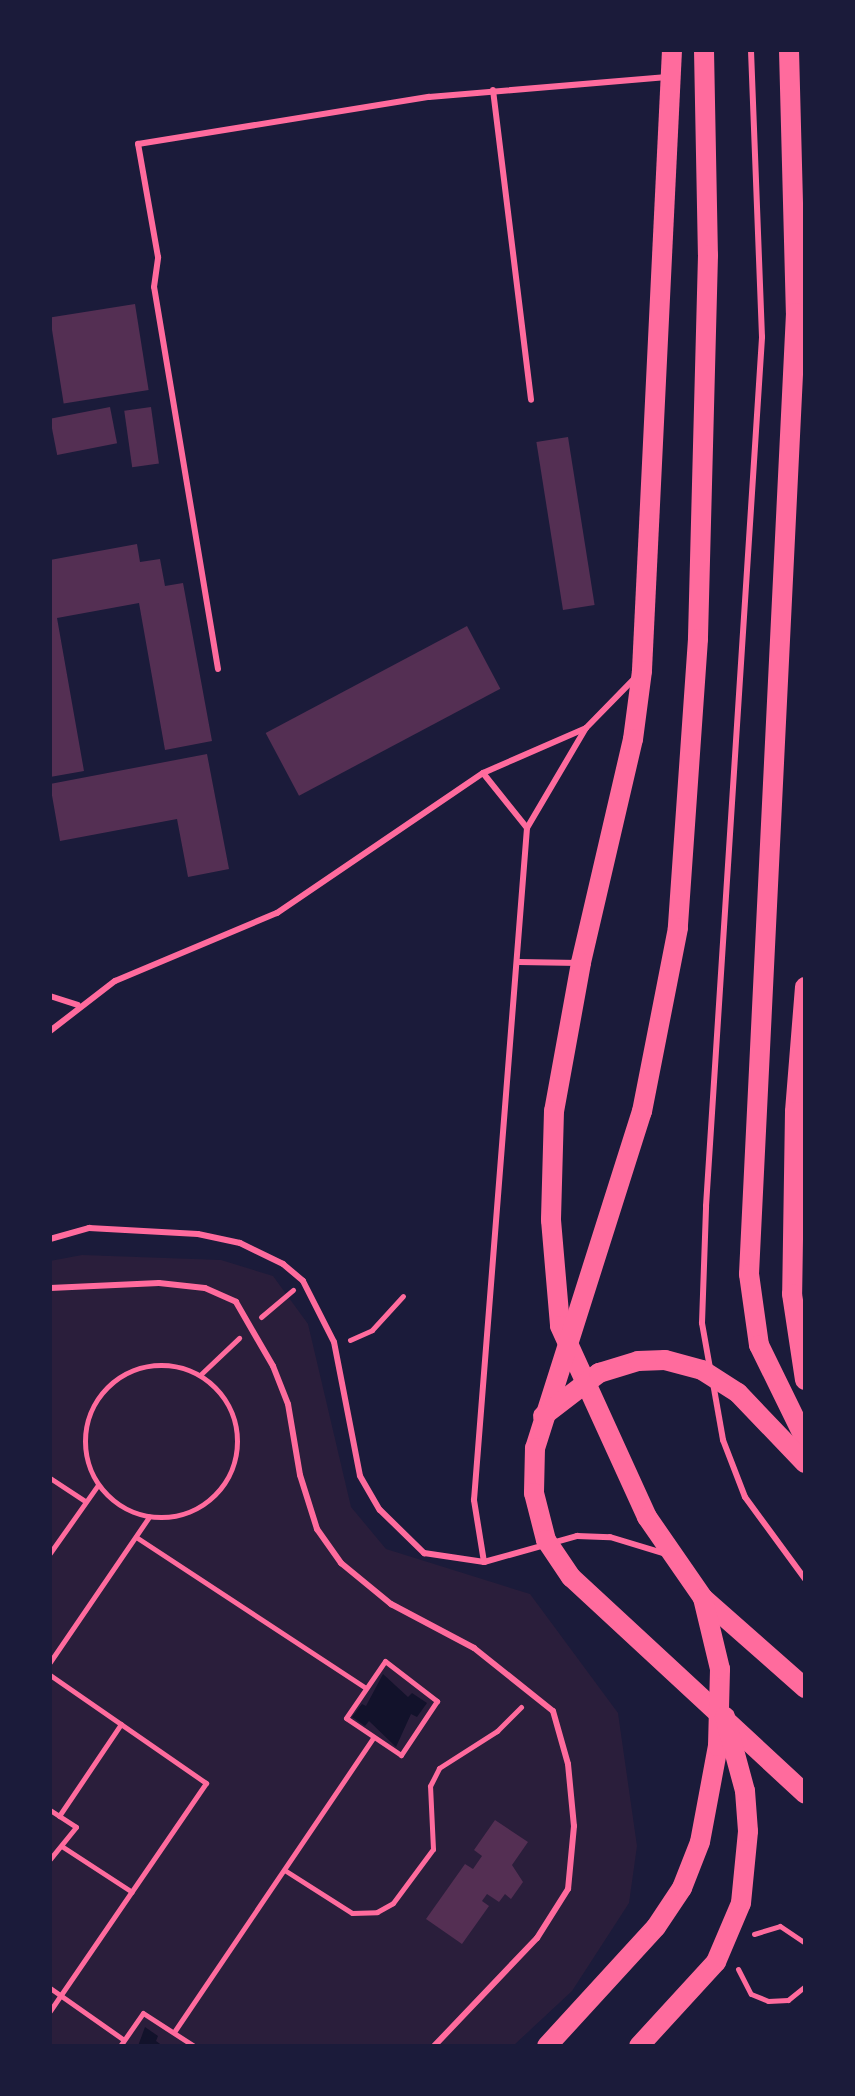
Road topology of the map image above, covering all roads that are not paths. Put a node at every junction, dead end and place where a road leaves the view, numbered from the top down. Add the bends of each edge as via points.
1 (672, 50) edge
2 (704, 50) edge
3 (751, 50) edge
4 (789, 50) edge
5 (670, 77) junction
6 (493, 90) junction
7 (531, 400) dead end
8 (218, 669) dead end
9 (642, 671) junction
10 (586, 728) junction
11 (483, 773) junction
12 (527, 828) junction
13 (519, 962) junction
14 (581, 963) junction
15 (805, 987) edge
16 (50, 996) edge
17 (78, 1005) junction
18 (50, 1031) edge
19 (50, 1239) edge
20 (50, 1288) edge
21 (805, 1380) edge
22 (543, 1416) junction
23 (805, 1439) edge
24 (805, 1463) edge
25 (674, 1556) junction
26 (484, 1562) junction
27 (805, 1579) edge
28 (703, 1598) junction
29 (805, 1688) edge
30 (725, 1717) junction
31 (805, 1794) edge
32 (434, 2046) edge
33 (547, 2046) edge
34 (639, 2046) edge

1 - 5 main road
2 - 22 main road via 708,255 695,720 678,928 642,1111
3 - 27 lane via 762,337 702,1323 723,1440 745,1497
4 - 23 main road via 796,313 749,1274 759,1345
5 - 6 lane
5 - 9 main road
6 - 7 lane
6 - 8 lane via 138,144 158,257 154,287
9 - 10 lane
9 - 14 main road via 630,754
10 - 11 lane
10 - 12 lane
11 - 12 lane
11 - 17 lane via 277,913 115,981
12 - 13 lane
13 - 14 lane
13 - 26 lane via 499,1149 474,1500
14 - 25 main road via 554,1111 551,1220 560,1326 647,1517
15 - 21 main road via 795,1112 792,1294
16 - 17 lane
17 - 18 lane
19 - 26 lane via 89,1228 198,1234 240,1243 283,1264 303,1281 334,1342 360,1476 380,1510 424,1553
20 - 32 lane via 159,1283 205,1288 236,1302 273,1366 288,1404 300,1475 317,1529 341,1563 391,1604 474,1648 553,1711 568,1764 574,1826 568,1889 537,1938
22 - 24 main road via 613,1367 673,1362 702,1370 738,1393
22 - 30 main road via 535,1448 534,1493 541,1527 556,1558
25 - 26 lane via 610,1537 577,1536
25 - 28 main road
28 - 29 main road
28 - 33 main road via 720,1669 718,1746 700,1842 682,1888 656,1927
30 - 31 main road
30 - 34 main road via 746,1804 741,1903 716,1962

